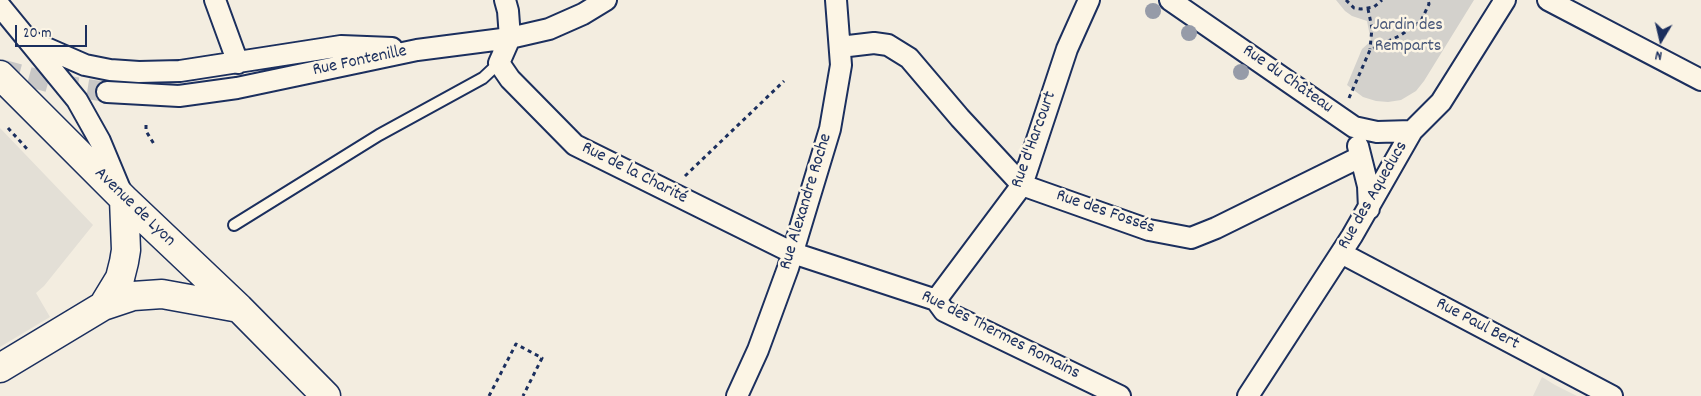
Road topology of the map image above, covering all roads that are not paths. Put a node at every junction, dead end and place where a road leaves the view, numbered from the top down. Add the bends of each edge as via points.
1 (215, 0) edge
2 (505, 0) edge
3 (606, 0) edge
4 (836, 0) edge
5 (1089, 0) edge
6 (1170, 0) edge
7 (1505, 0) edge
8 (1548, 0) edge
9 (0, 6) edge
10 (510, 38) junction
11 (30, 41) junction
12 (840, 46) junction
13 (417, 50) junction
14 (238, 63) junction
15 (499, 63) junction
16 (0, 75) edge
17 (1701, 80) edge
18 (107, 92) tunnel mouth
19 (1346, 122) junction
20 (1412, 131) junction
21 (1360, 157) junction
22 (1022, 185) junction
23 (124, 199) junction
24 (1369, 209) junction
25 (234, 225) dead end
26 (1341, 253) junction
27 (793, 254) junction
28 (936, 300) junction
29 (103, 306) junction
30 (239, 308) junction
31 (271, 340) junction
32 (0, 368) edge
33 (326, 396) edge
34 (338, 396) edge
35 (737, 396) edge
36 (1120, 396) edge
37 (1248, 396) edge
38 (1612, 396) edge

1 - 14 street
2 - 10 street
3 - 10 street, Rue Fontenille via 549,29
4 - 12 street, Rue Alexandre Roche
5 - 22 street, Rue d'Harcourt via 1067,49
6 - 19 street, Rue du Château
7 - 20 street, Rue des Aqueducs via 1441,102
8 - 17 street
9 - 11 street
10 - 13 street, Rue Fontenille
10 - 15 street
11 - 14 street via 85,65 110,70 180,71
11 - 23 street via 77,100 100,141
12 - 22 street, Rue des Fossés via 888,45 909,58
12 - 27 street, Rue Alexandre Roche via 841,65 830,129
13 - 14 street via 341,46
13 - 18 street, Rue Fontenille via 236,88 180,96
15 - 25 lane via 483,78 379,135
15 - 27 street, Rue de la Charité via 510,79 575,145
16 - 23 main road, Avenue de Lyon
19 - 20 street, Rue du Château via 1377,132
19 - 21 street
20 - 24 street, Rue des Aqueducs
21 - 22 street, Rue des Fossés via 1190,238 1150,230
21 - 24 street via 1368,186
22 - 28 street, Rue d'Harcourt
23 - 29 main road via 124,262 120,278
23 - 30 main road, Avenue de Lyon
24 - 26 street, Rue des Aqueducs
26 - 37 street, Rue des Aqueducs
26 - 38 street, Rue Paul Bert
27 - 28 street, Rue des Thermes Romains
27 - 35 street, Rue Alexandre Roche via 758,350
28 - 36 street, Rue des Thermes Romains via 944,311
29 - 30 main road via 133,296 162,294
29 - 32 main road
30 - 31 main road, Avenue de Lyon
31 - 33 main road, Avenue de Lyon
31 - 34 main road, Avenue de Lyon

